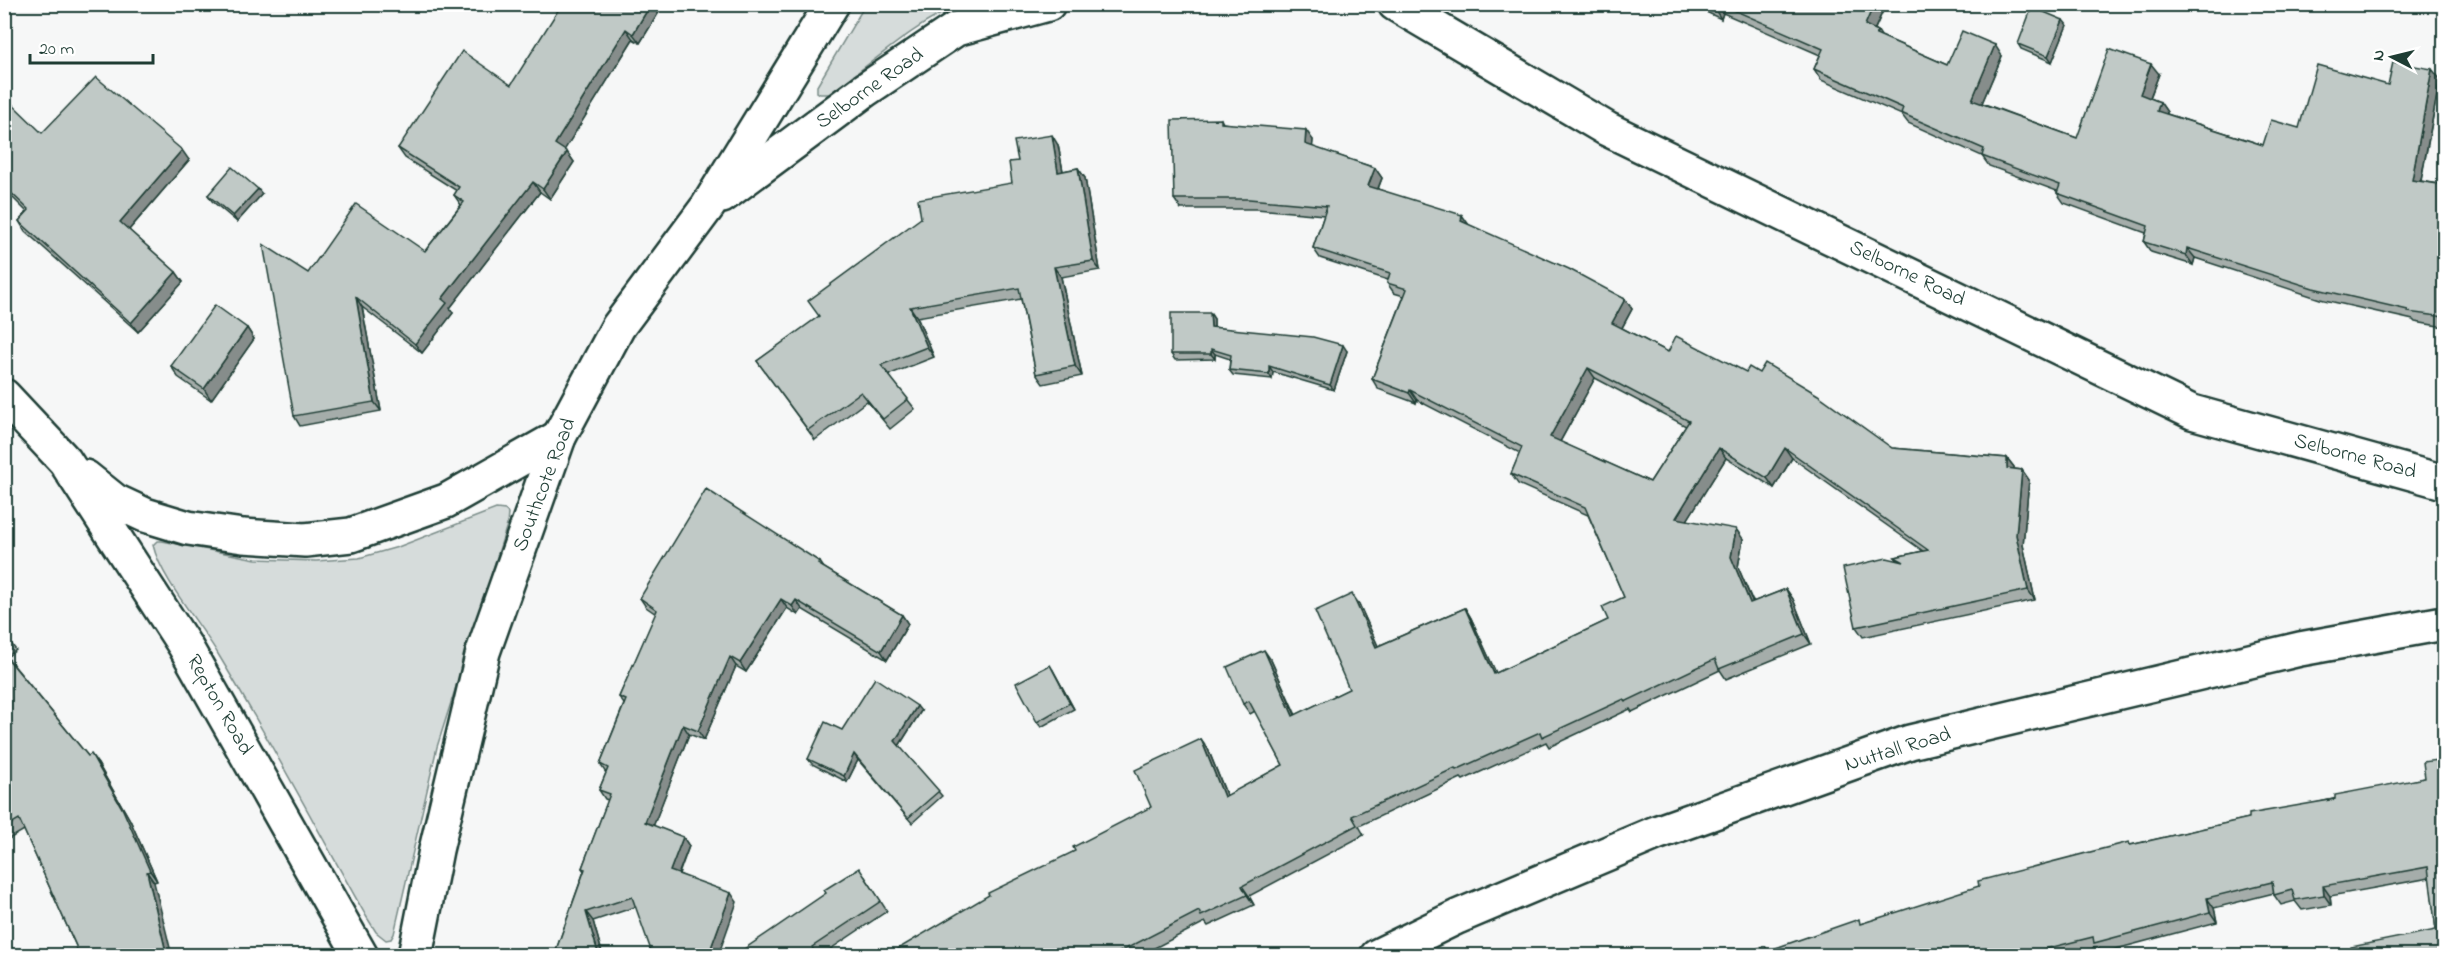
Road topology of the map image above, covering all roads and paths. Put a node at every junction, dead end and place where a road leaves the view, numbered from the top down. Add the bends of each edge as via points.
1 (832, 4) edge
2 (1048, 4) edge
3 (1395, 4) edge
4 (708, 206) junction
5 (4, 396) edge
6 (559, 437) junction
7 (65, 461) junction
8 (2445, 482) edge
9 (2445, 623) edge
10 (361, 956) edge
11 (415, 956) edge
12 (1377, 956) edge

1 - 4 street, Southcote Road
2 - 4 street, Selborne Road via 956,29 865,90
3 - 8 street, Selborne Road via 1607,129 2192,412
4 - 6 street, Southcote Road via 618,327
5 - 7 street, Repton Road
6 - 7 street, Repton Road via 446,501 351,535 305,540 188,528 145,515 115,501
6 - 11 street, Southcote Road via 483,652
7 - 10 street, Repton Road via 185,646
9 - 12 street, Nuttall Road via 2300,650 1910,742 1656,833 1458,917

